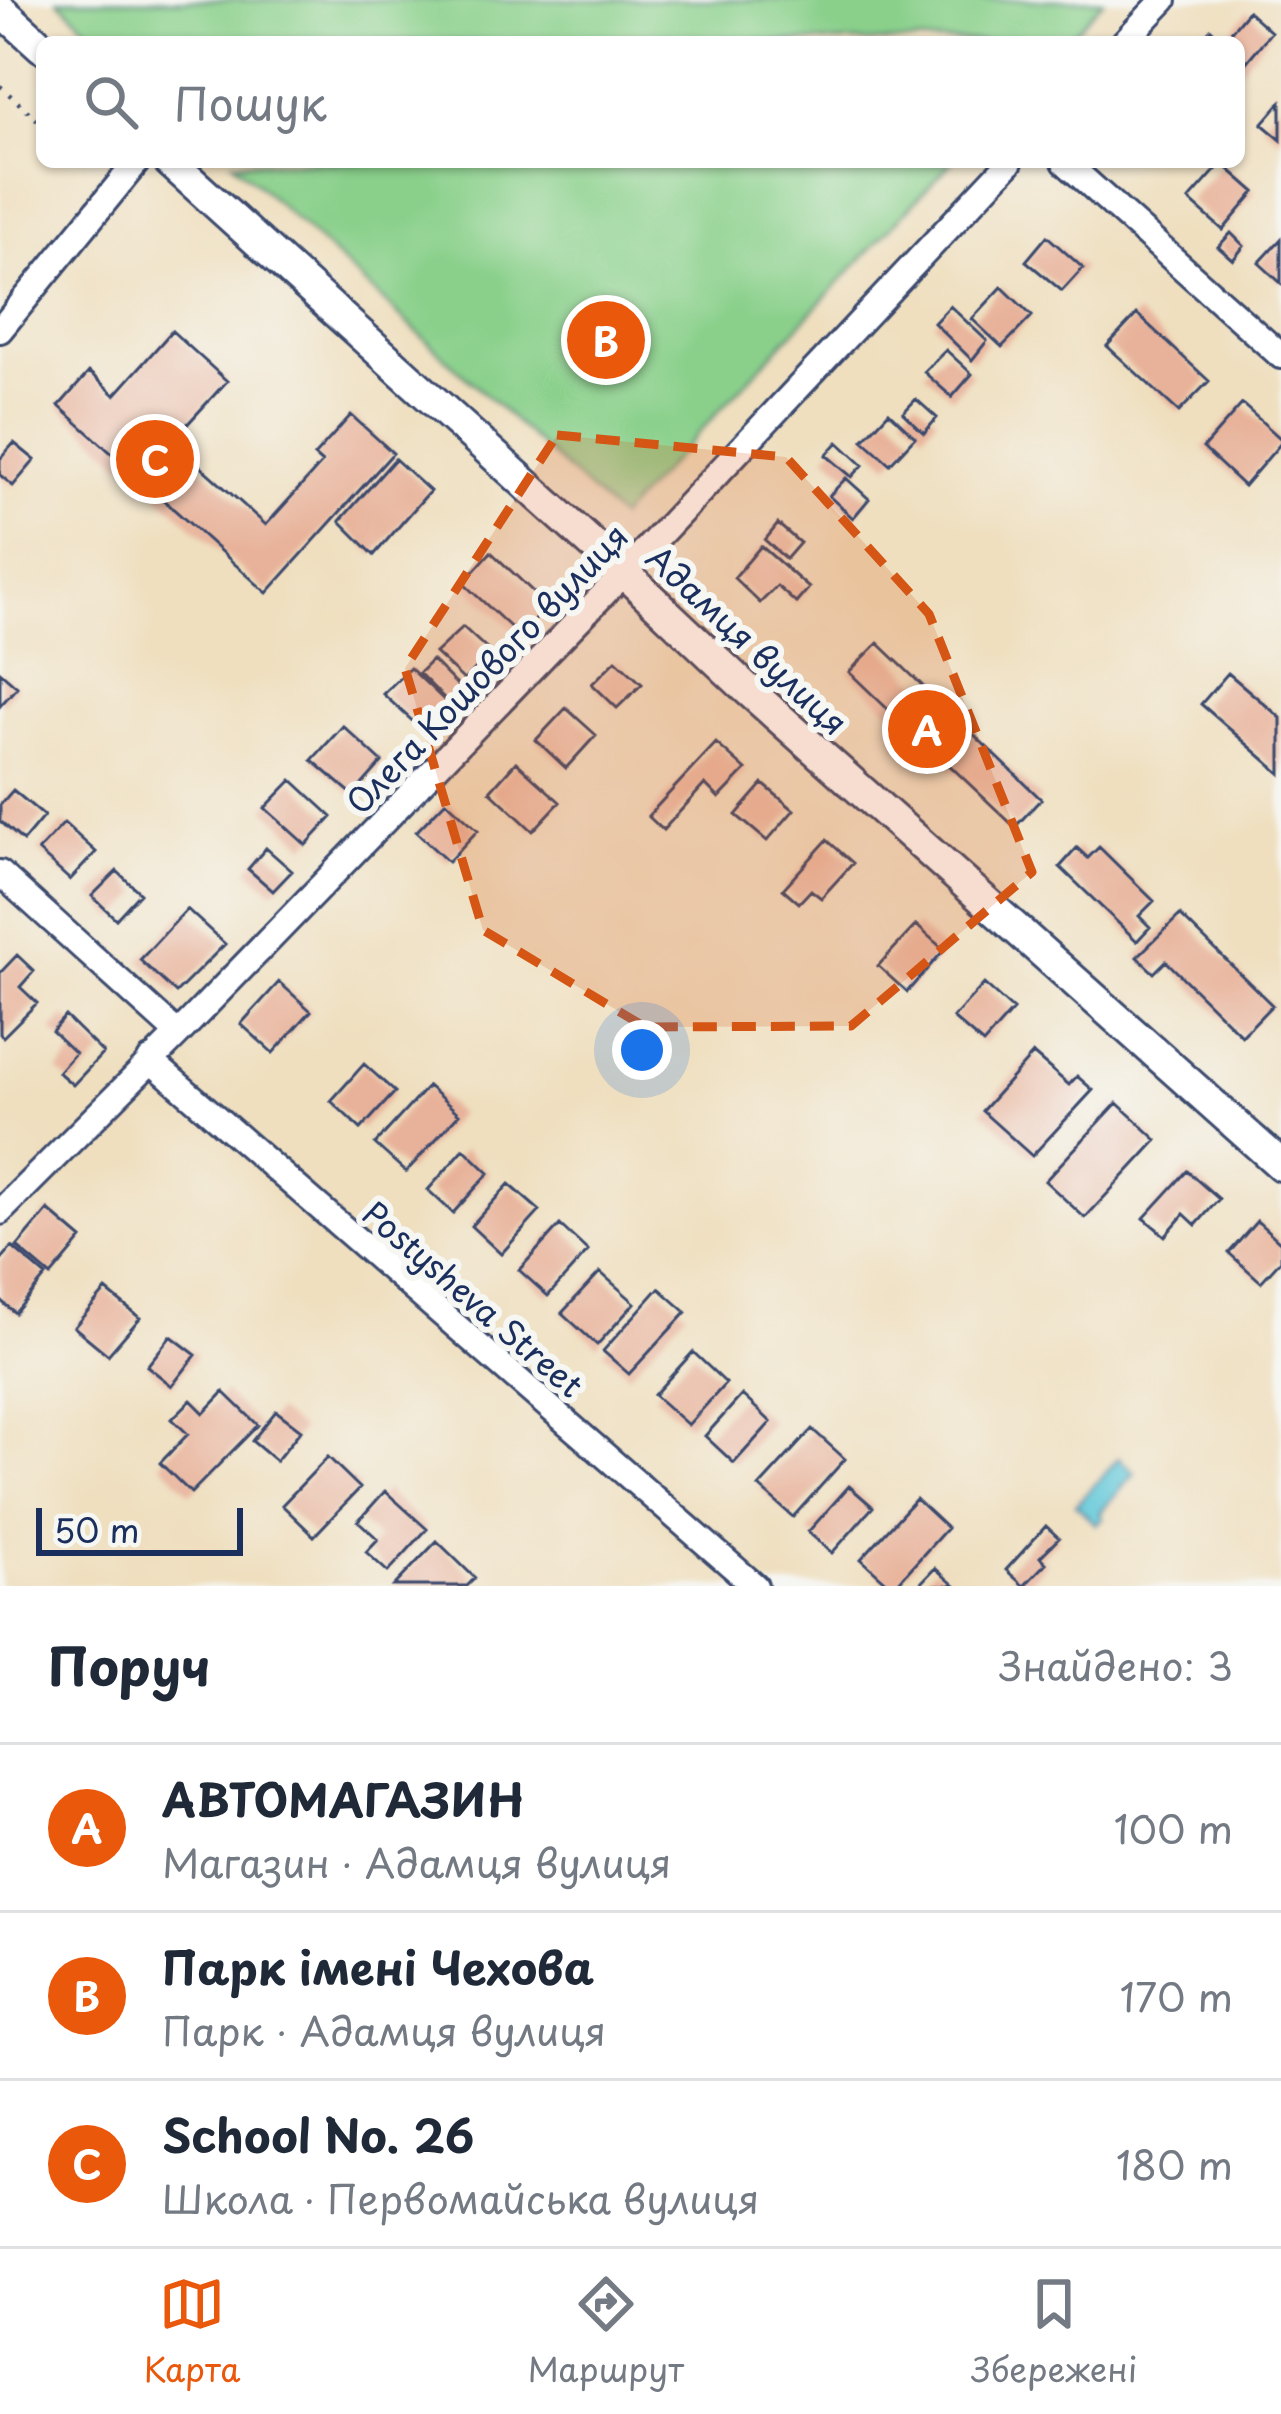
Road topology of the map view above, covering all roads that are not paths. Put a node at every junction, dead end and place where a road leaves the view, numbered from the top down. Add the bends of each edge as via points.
1 (1164, 0) edge
2 (0, 9) edge
3 (1130, 36) edge
4 (36, 41) edge
5 (132, 168) edge
6 (177, 168) edge
7 (1004, 168) edge
8 (1072, 168) edge
9 (0, 330) edge
10 (1281, 356) edge
11 (624, 573) junction
12 (0, 873) edge
13 (178, 1034) junction
14 (150, 1060) junction
15 (1281, 1165) edge
16 (0, 1212) edge
17 (755, 1586) edge

1 - 3 street
2 - 4 street
5 - 9 street
6 - 11 street, Адамця вулиця
7 - 11 street, Олега Кошового вулиця
8 - 10 street
11 - 13 street, Олега Кошового вулиця
11 - 15 street, Адамця вулиця
12 - 13 street
13 - 14 street, Олега Кошового вулиця
14 - 16 street, Олега Кошового вулиця
14 - 17 street, Postysheva Street

